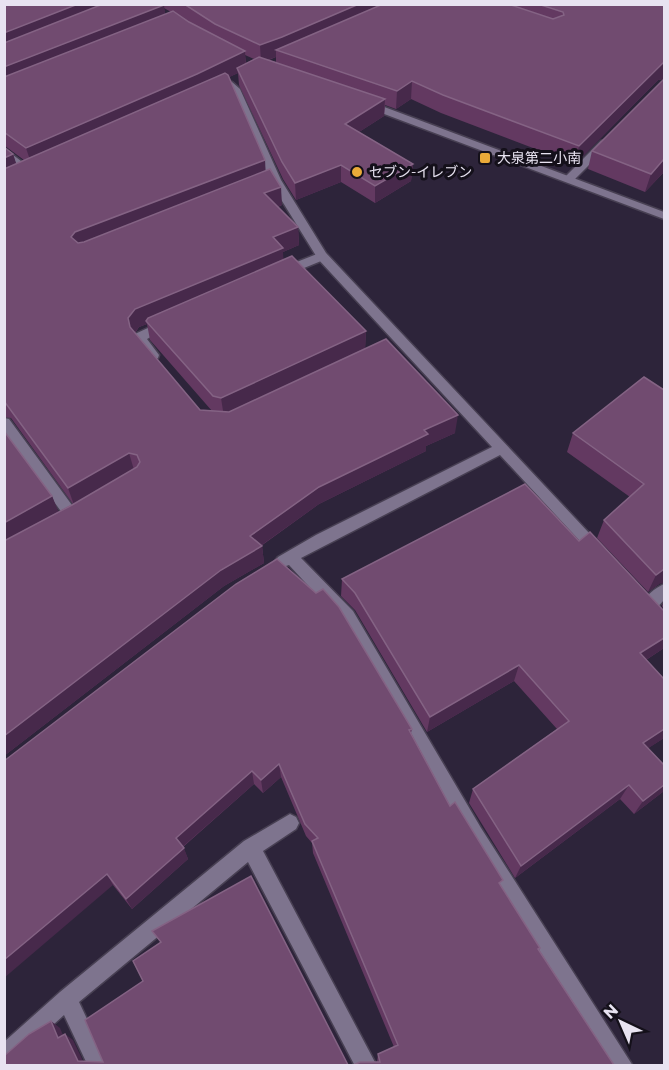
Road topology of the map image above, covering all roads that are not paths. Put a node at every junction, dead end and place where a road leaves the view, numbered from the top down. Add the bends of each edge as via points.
1 (229, 83) edge
2 (359, 101) edge
3 (616, 131) edge
4 (4, 151) edge
5 (31, 173) edge
6 (568, 178) junction
7 (664, 216) edge
8 (322, 256) junction
9 (270, 278) edge
10 (176, 319) edge
11 (164, 368) edge
12 (4, 423) edge
13 (501, 448) junction
14 (52, 527) edge
15 (291, 557) junction
16 (608, 562) edge
17 (271, 569) edge
18 (664, 591) edge
19 (649, 605) edge
20 (290, 823) dead end
21 (251, 848) junction
22 (67, 999) junction
23 (4, 1056) edge
24 (99, 1065) edge
25 (366, 1065) edge
26 (623, 1065) edge

1 - 8 street via 269,182
2 - 6 street
3 - 6 street
4 - 5 street
6 - 7 street
8 - 9 street
8 - 13 street via 397,344
10 - 11 street via 140,336
12 - 14 street via 76,513
13 - 15 street
13 - 16 street
15 - 17 street
15 - 26 street via 347,616 475,834
18 - 19 street
20 - 21 street
21 - 22 street
21 - 25 street
22 - 23 street
22 - 24 street

